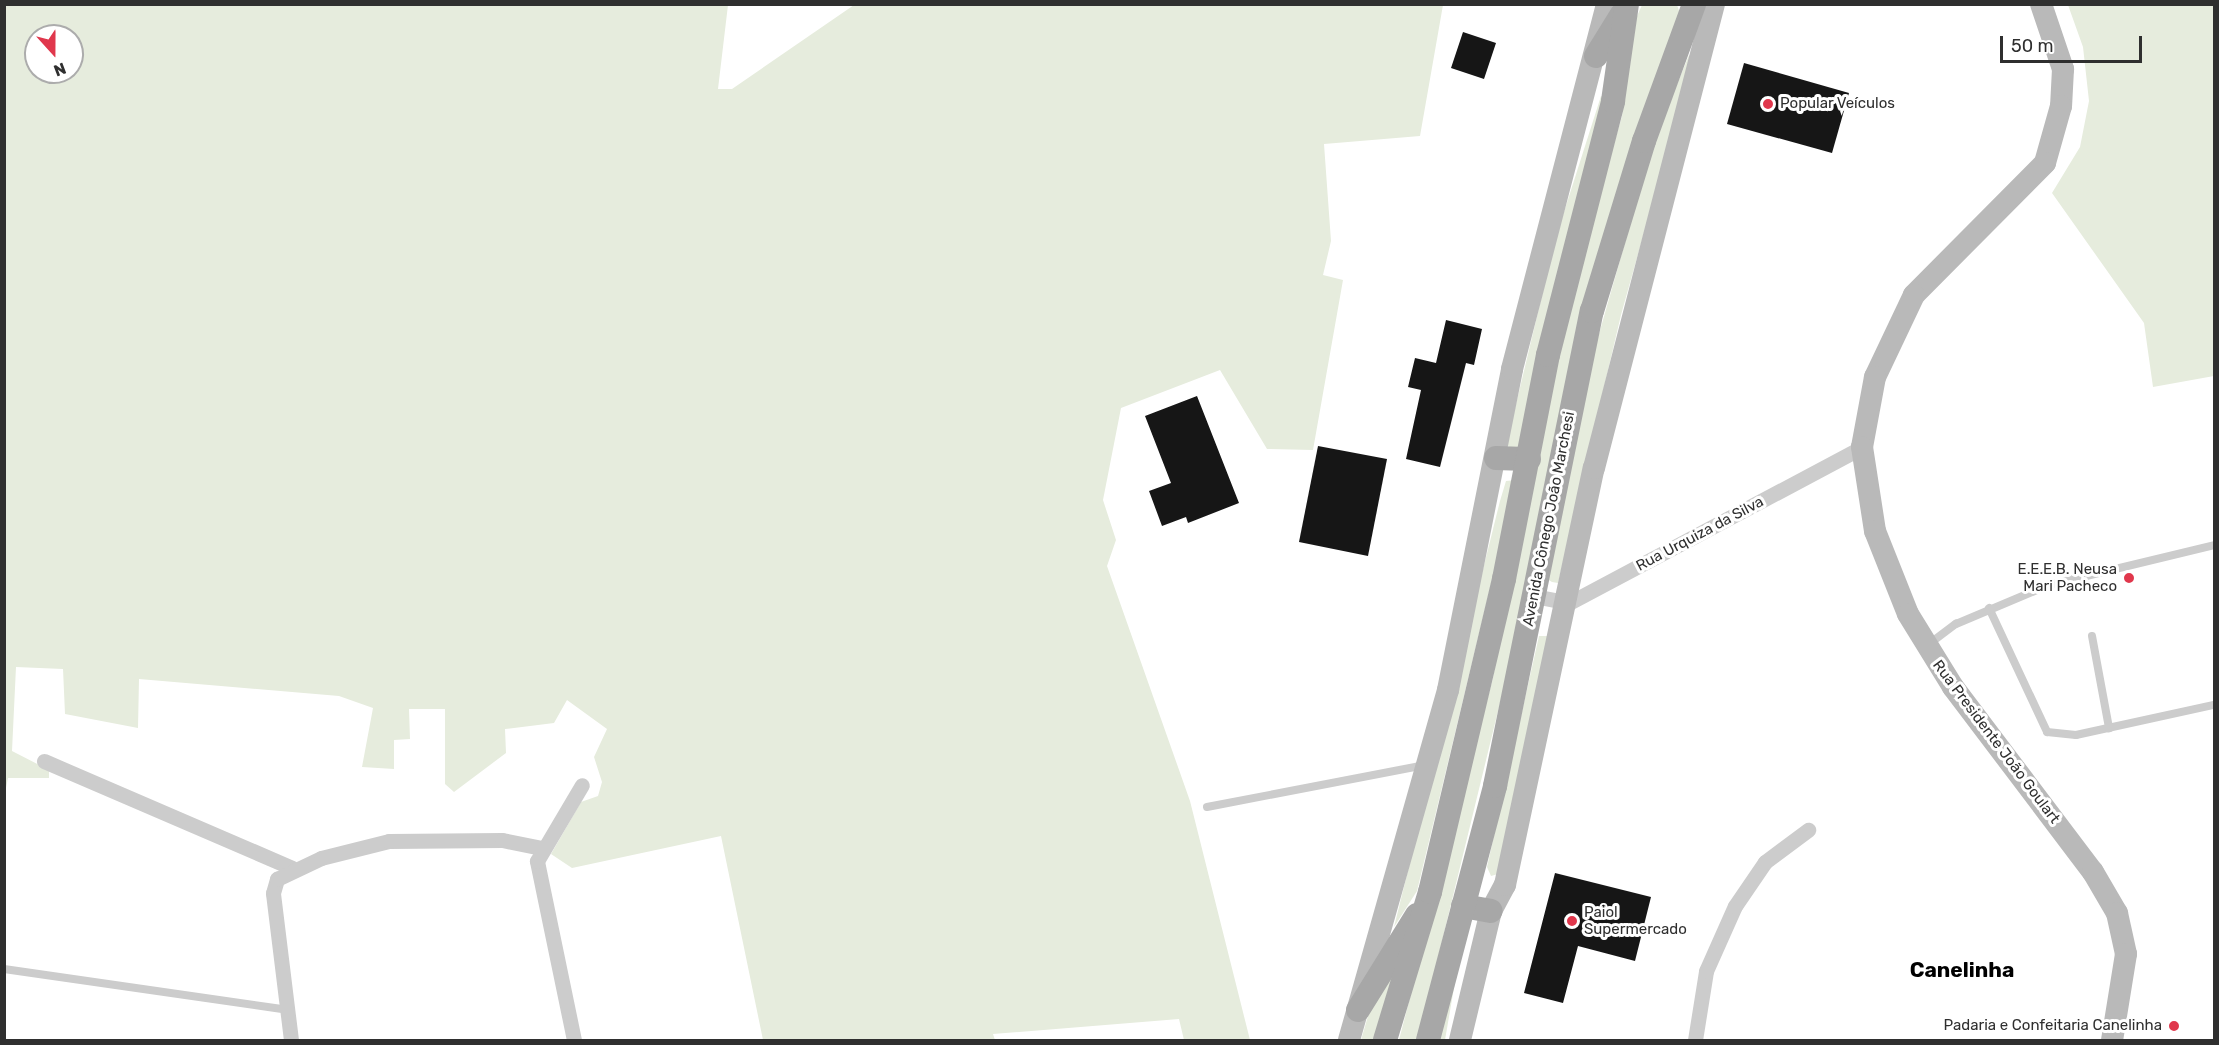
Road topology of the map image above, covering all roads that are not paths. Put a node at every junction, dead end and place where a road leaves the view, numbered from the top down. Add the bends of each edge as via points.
1 (2041, 4) edge
2 (1622, 5) edge
3 (1697, 6) edge
4 (1596, 56) joint
5 (1862, 447) junction
6 (1496, 458) junction
7 (1529, 459) junction
8 (2214, 545) edge
9 (1534, 596) junction
10 (1569, 603) junction
11 (1989, 608) junction
12 (2092, 636) dead end
13 (1926, 646) junction
14 (2214, 705) edge
15 (2109, 728) junction
16 (44, 761) dead end
17 (1429, 764) junction
18 (582, 785) dead end
19 (1207, 807) dead end
20 (1808, 830) dead end
21 (542, 848) junction
22 (292, 868) junction
23 (1430, 892) junction
24 (1463, 906) junction
25 (1491, 911) junction
26 (4, 969) edge
27 (287, 1010) junction
28 (1358, 1010) junction
29 (291, 1041) edge
30 (574, 1041) edge
31 (1349, 1041) edge
32 (1385, 1041) edge
33 (1428, 1041) edge
34 (1460, 1041) edge
35 (1695, 1041) edge
36 (2112, 1041) edge

1 - 5 street, Rua Presidente João Goulart via 2063,69 2061,106 2045,163 1914,295 1878,368
2 - 4 main road
2 - 7 main road, Avenida Cônego João Marchesi via 1611,112 1548,355
3 - 9 main road, Avenida Cônego João Marchesi via 1644,141 1592,311
3 - 10 street, Avenida Cônego João Marchesi via 1594,468
4 - 6 street via 1512,369
5 - 10 street, Rua Urquiza da Silva
5 - 13 street, Rua Presidente João Goulart via 1868,506 1881,552
6 - 7 main road
6 - 17 street
7 - 23 main road, Avenida Cônego João Marchesi
8 - 11 lane via 2049,585
9 - 10 street
9 - 24 main road, Avenida Cônego João Marchesi via 1495,786
10 - 25 street, Avenida Cônego João Marchesi via 1505,885
11 - 13 lane
11 - 15 lane via 2047,732 2058,737
12 - 15 lane
13 - 36 street, Rua Presidente João Goulart via 2093,872 2117,913 2126,954
14 - 15 lane
16 - 22 street
17 - 19 lane
17 - 28 street
18 - 21 street
20 - 35 street via 1765,862 1735,906 1706,970
21 - 22 street via 502,840 389,841
21 - 30 street via 537,873
22 - 27 street via 277,879 273,892
23 - 28 main road
23 - 32 main road, Avenida Cônego João Marchesi
24 - 25 main road
24 - 33 main road, Avenida Cônego João Marchesi
25 - 34 street, Avenida Cônego João Marchesi
26 - 27 lane
27 - 29 street
28 - 31 street

